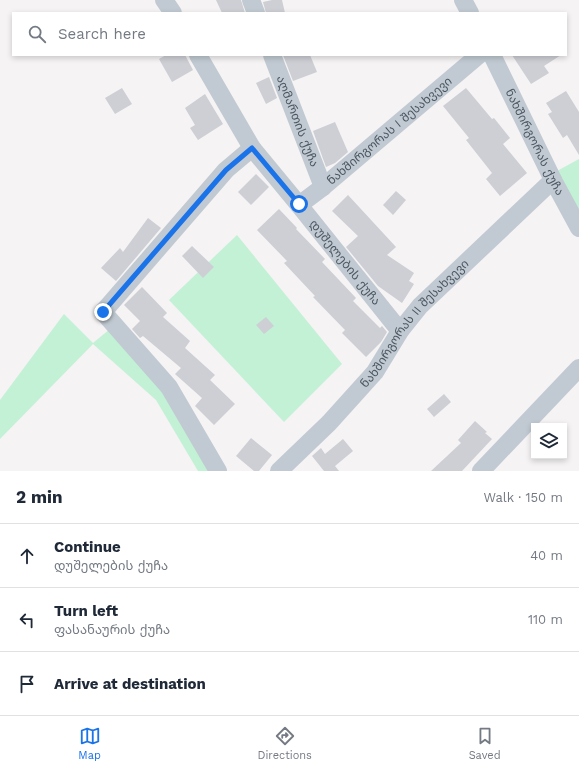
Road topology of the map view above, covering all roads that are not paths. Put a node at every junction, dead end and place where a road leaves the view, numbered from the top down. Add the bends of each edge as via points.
1 (164, 0) edge
2 (251, 0) edge
3 (463, 0) edge
4 (171, 12) edge
5 (256, 12) edge
6 (469, 12) edge
7 (199, 56) edge
8 (272, 56) edge
9 (478, 56) edge
10 (492, 56) edge
11 (252, 148) junction
12 (553, 180) junction
13 (323, 186) junction
14 (299, 204) junction
15 (579, 228) edge
16 (400, 331) junction
17 (579, 368) edge
18 (218, 471) edge
19 (279, 471) edge
20 (481, 471) edge

1 - 4 street
2 - 5 street
3 - 6 street
7 - 11 street, დუშელების ქუჩა
8 - 13 street, აღმართის ქუჩა
9 - 13 street, ნახშირგორას I შესახვევი
10 - 12 street, ნახშირგორას ქუჩა
11 - 14 street, დუშელების ქუჩა
11 - 18 street via 226,170 103,312 169,387
12 - 15 street, ნახშირგორას ქუჩა
12 - 16 street, ნახშირგორას II შესახვევი via 420,306
13 - 14 street, ნახშირგორას I შესახვევი
14 - 16 street, დუშელების ქუჩა
16 - 19 street, ნახშირგორას II შესახვევი via 375,372 329,423
17 - 20 street

